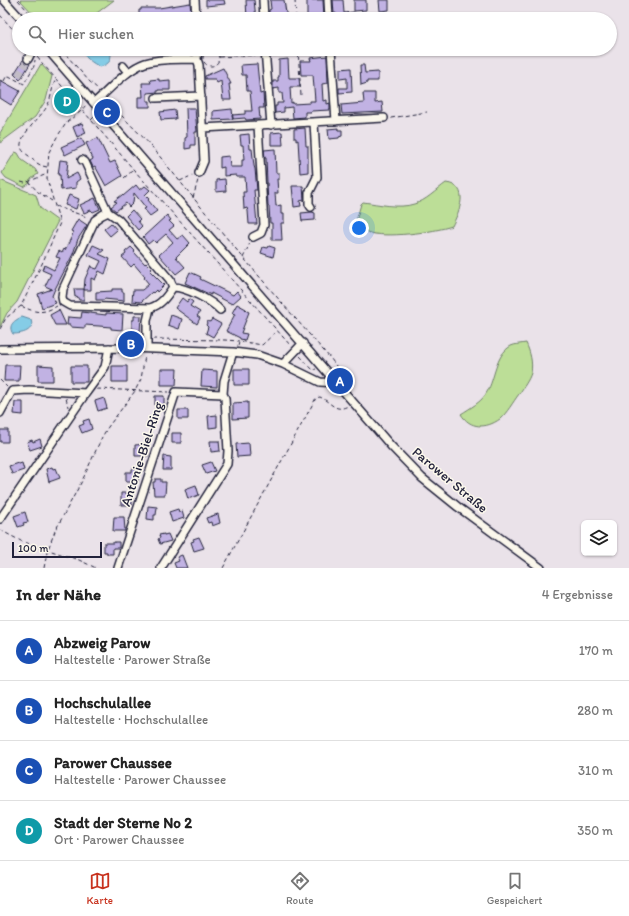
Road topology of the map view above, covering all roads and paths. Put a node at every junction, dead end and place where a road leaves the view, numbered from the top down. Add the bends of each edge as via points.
1 (4, 0) edge
2 (18, 0) edge
3 (195, 0) edge
4 (263, 0) edge
5 (295, 0) edge
6 (328, 0) edge
7 (15, 12) edge
8 (29, 12) edge
9 (196, 12) edge
10 (264, 12) edge
11 (296, 12) edge
12 (329, 12) edge
13 (0, 15) edge
14 (12, 28) edge
15 (30, 56) edge
16 (36, 56) edge
17 (37, 56) edge
18 (53, 56) edge
19 (67, 56) edge
20 (197, 56) edge
21 (205, 56) edge
22 (231, 56) edge
23 (266, 56) edge
24 (298, 56) edge
25 (332, 56) edge
26 (219, 57) joint
27 (28, 59) tunnel mouth
28 (197, 59) junction
29 (123, 66) dead end
30 (128, 72) junction
31 (56, 78) junction
32 (4, 81) dead end
33 (201, 96) junction
34 (301, 96) dead end
35 (107, 97) junction
36 (156, 98) dead end
37 (94, 103) junction
38 (82, 109) junction
39 (428, 112) dead end
40 (384, 118) joint
41 (336, 121) junction
42 (314, 122) junction
43 (271, 124) junction
44 (258, 125) junction
45 (202, 128) junction
46 (82, 160) dead end
47 (47, 168) junction
48 (134, 170) junction
49 (199, 173) junction
50 (47, 174) junction
51 (124, 178) dead end
52 (28, 181) junction
53 (21, 182) dead end
54 (179, 182) junction
55 (193, 198) junction
56 (53, 201) junction
57 (55, 206) junction
58 (310, 207) dead end
59 (108, 212) junction
60 (87, 217) dead end
61 (253, 237) joint
62 (243, 258) junction
63 (173, 287) junction
64 (63, 302) junction
65 (21, 306) junction
66 (150, 308) junction
67 (220, 310) dead end
68 (0, 329) edge
69 (278, 331) junction
70 (147, 339) junction
71 (239, 341) junction
72 (304, 343) junction
73 (0, 348) edge
74 (109, 348) junction
75 (146, 351) junction
76 (295, 351) junction
77 (235, 352) junction
78 (283, 364) junction
79 (0, 380) edge
80 (336, 383) junction
81 (349, 387) dead end
82 (89, 390) junction
83 (12, 391) junction
84 (65, 391) junction
85 (136, 391) junction
86 (176, 392) junction
87 (223, 394) junction
88 (354, 402) junction
89 (0, 413) edge
90 (72, 414) junction
91 (0, 519) edge
92 (0, 530) edge
93 (48, 549) junction
94 (44, 568) edge
95 (96, 568) edge
96 (118, 568) edge
97 (161, 568) edge
98 (223, 568) edge
99 (541, 568) edge

1 - 7 street
2 - 8 path
3 - 9 street
4 - 10 street
5 - 11 path
6 - 12 street
13 - 14 path
15 - 27 street
16 - 32 path via 34,66 24,84 9,76
17 - 31 path
18 - 37 street, Parower Straße
19 - 35 path
20 - 28 street
21 - 26 path via 205,62 211,65 216,64
22 - 26 path
23 - 43 street
24 - 34 path
25 - 41 street
28 - 30 street via 148,62
28 - 33 street
29 - 30 street
30 - 35 street
31 - 38 path
31 - 47 path via 47,106 31,125 20,145 33,160
33 - 36 street
33 - 45 street
35 - 37 street
35 - 54 path
37 - 72 street, Parower Straße
38 - 47 path via 67,122 57,137 49,152
38 - 48 path
39 - 40 path
40 - 41 street
41 - 42 street
42 - 43 street
42 - 58 street via 317,177 309,193
43 - 44 street
44 - 45 street
44 - 61 street via 264,225 261,233
45 - 49 street via 204,161
46 - 59 street
47 - 50 path
48 - 51 path
48 - 69 path
49 - 54 path
49 - 55 path
50 - 52 path
50 - 56 path
52 - 53 path
52 - 56 path via 38,192
54 - 55 path
55 - 62 path
56 - 57 path
57 - 60 path
57 - 65 path via 60,223
59 - 63 street via 118,219 152,258
59 - 64 street via 95,220 63,289
61 - 62 path
62 - 81 path via 334,362
63 - 66 street via 163,301
63 - 67 street via 198,296 216,305
64 - 65 path via 44,312 36,312
64 - 66 street via 70,306
65 - 68 path via 6,318
66 - 70 street
69 - 71 path via 262,345
69 - 76 path
70 - 71 path
70 - 75 street
71 - 77 path
72 - 76 street
72 - 80 street, Parower Straße
73 - 74 street
74 - 75 street
74 - 82 street via 105,367
75 - 77 street
75 - 85 path via 142,379
76 - 78 street
77 - 78 street via 257,355
77 - 87 street via 224,381
78 - 80 street via 320,382
79 - 83 path
80 - 88 street, Parower Straße
82 - 84 street
82 - 85 path
82 - 90 street
83 - 84 street
83 - 89 street
84 - 90 path
85 - 86 path
85 - 93 path via 102,437
86 - 87 street, Antonie-Biel-Ring
86 - 96 street, Antonie-Biel-Ring
87 - 97 street via 228,462
88 - 98 path via 341,409 320,397 316,398
88 - 99 street, Parower Straße via 422,478
90 - 91 street
92 - 93 path
93 - 94 path
93 - 95 path

